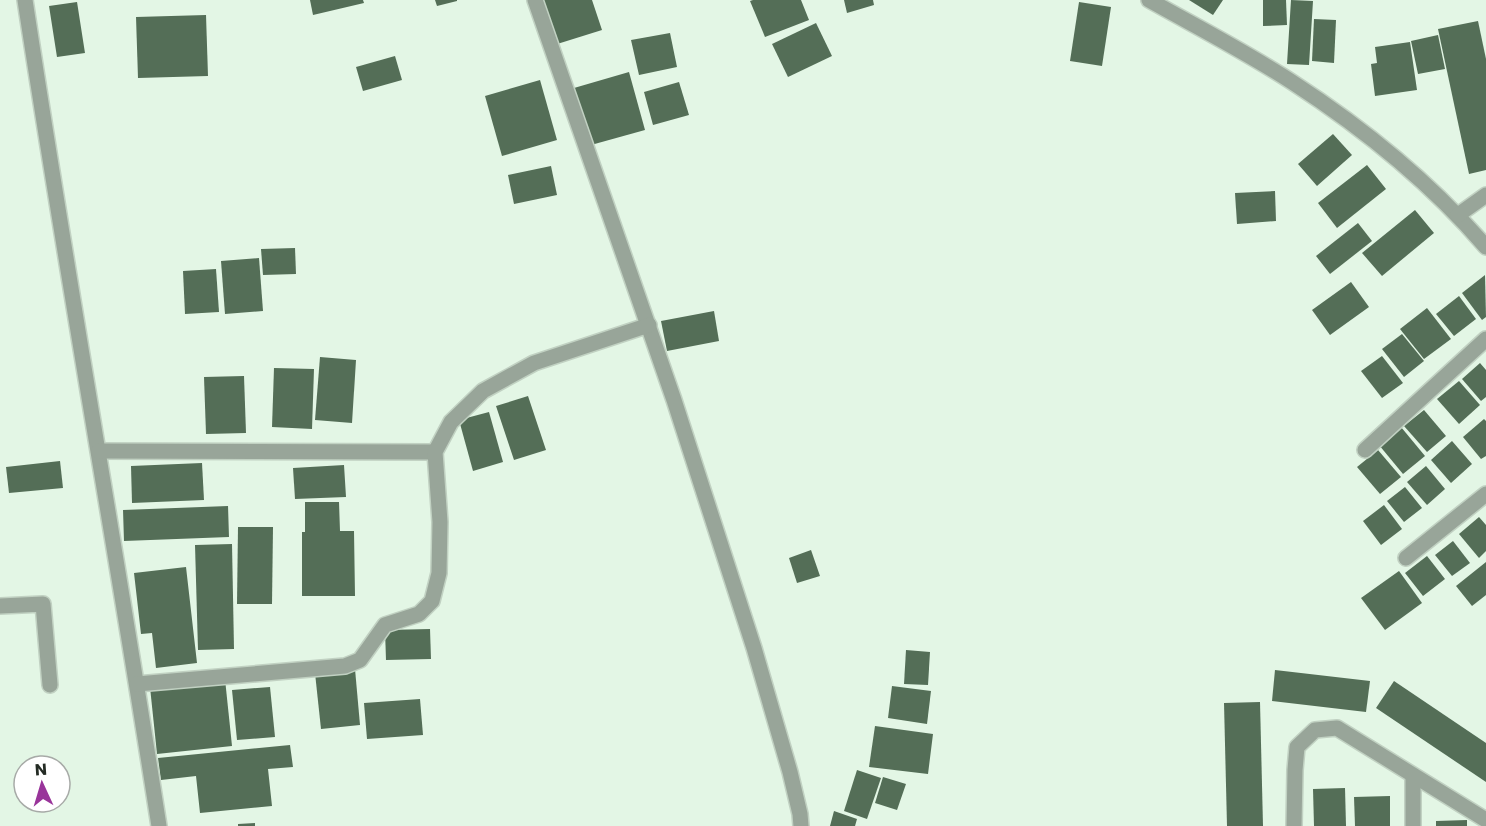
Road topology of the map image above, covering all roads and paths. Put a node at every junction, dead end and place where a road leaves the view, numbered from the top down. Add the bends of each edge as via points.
1 (25, 0) edge
2 (535, 0) edge
3 (1149, 0) edge
4 (1486, 195) edge
5 (1458, 215) junction
6 (1486, 247) edge
7 (649, 325) junction
8 (1486, 339) edge
9 (1365, 450) dead end
10 (99, 451) junction
11 (435, 452) junction
12 (1486, 494) edge
13 (1406, 558) dead end
14 (0, 606) edge
15 (137, 684) junction
16 (50, 685) dead end
17 (1413, 776) junction
18 (1486, 820) edge
19 (159, 826) edge
20 (801, 826) edge
21 (1294, 826) edge
22 (1413, 826) edge

1 - 10 street
2 - 7 street
3 - 5 street via 1292,82 1377,143
4 - 5 street
5 - 6 street
7 - 11 street via 534,363 483,390 451,422
7 - 20 street via 754,648 790,772
8 - 9 street
10 - 11 street
10 - 15 street
11 - 15 street via 439,573 432,601 419,614 385,625 360,660 345,666
12 - 13 street
14 - 16 street via 43,604
15 - 19 street
17 - 18 street
17 - 21 street via 1337,728 1315,730 1297,747
17 - 22 street

